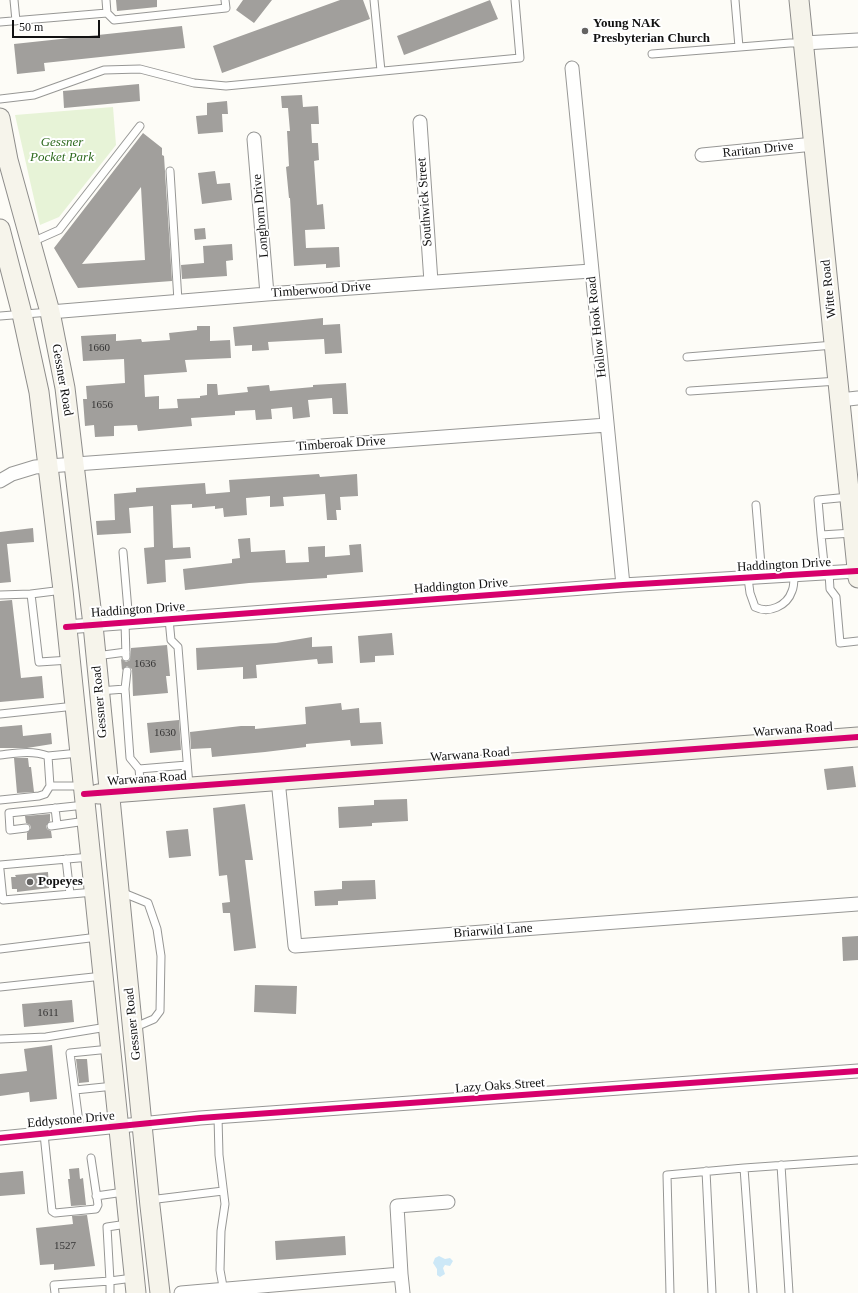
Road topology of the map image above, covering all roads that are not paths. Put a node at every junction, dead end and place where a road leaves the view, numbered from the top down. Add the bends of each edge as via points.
1 (14, 0) edge
2 (106, 0) edge
3 (225, 0) edge
4 (374, 0) edge
5 (515, 0) edge
6 (735, 0) edge
7 (799, 0) edge
8 (107, 13) junction
9 (16, 21) junction
10 (0, 22) edge
11 (858, 40) edge
12 (804, 43) junction
13 (739, 47) junction
14 (652, 54) dead end
15 (572, 68) dead end
16 (381, 71) junction
17 (0, 99) edge
18 (0, 118) edge
19 (420, 122) dead end
20 (140, 126) dead end
21 (254, 139) dead end
22 (814, 144) junction
23 (702, 155) dead end
24 (170, 172) dead end
25 (0, 229) edge
26 (31, 243) junction
27 (591, 271) junction
28 (431, 282) junction
29 (267, 294) junction
30 (178, 301) junction
31 (50, 312) junction
32 (22, 314) junction
33 (0, 316) edge
34 (834, 345) junction
35 (686, 357) dead end
36 (838, 381) junction
37 (690, 391) dead end
38 (849, 399) edge
39 (607, 425) junction
40 (75, 464) junction
41 (48, 466) junction
42 (0, 481) edge
43 (850, 497) junction
44 (756, 505) dead end
45 (853, 533) junction
46 (821, 535) junction
47 (123, 552) dead end
48 (827, 573) junction
49 (794, 575) junction
50 (858, 575) edge
51 (762, 577) junction
52 (748, 578) junction
53 (623, 586) junction
54 (63, 590) junction
55 (31, 594) junction
56 (0, 595) edge
57 (170, 619) junction
58 (127, 622) junction
59 (93, 625) junction
60 (66, 626) junction
61 (858, 641) edge
62 (96, 656) junction
63 (70, 660) junction
64 (127, 671) dead end
65 (125, 688) junction
66 (99, 691) junction
67 (75, 706) junction
68 (0, 714) edge
69 (858, 737) edge
70 (80, 753) junction
71 (0, 755) edge
72 (48, 756) junction
73 (187, 765) junction
74 (139, 769) junction
75 (278, 780) junction
76 (50, 786) junction
77 (189, 787) junction
78 (109, 789) junction
79 (141, 791) junction
80 (0, 800) edge
81 (85, 802) junction
82 (55, 808) junction
83 (26, 828) dead end
84 (90, 856) junction
85 (66, 859) junction
86 (0, 865) edge
87 (0, 870) edge
88 (94, 892) junction
89 (119, 892) junction
90 (70, 894) junction
91 (858, 904) edge
92 (99, 937) junction
93 (0, 949) edge
94 (103, 976) junction
95 (0, 987) edge
96 (108, 1027) junction
97 (133, 1028) junction
98 (0, 1039) edge
99 (110, 1049) junction
100 (858, 1071) edge
101 (114, 1086) junction
102 (75, 1090) junction
103 (218, 1117) junction
104 (143, 1124) junction
105 (118, 1126) junction
106 (80, 1130) junction
107 (44, 1134) junction
108 (0, 1138) edge
109 (92, 1158) dead end
110 (858, 1160) edge
111 (781, 1166) junction
112 (744, 1168) junction
113 (706, 1171) junction
114 (125, 1191) junction
115 (223, 1191) junction
116 (96, 1196) junction
117 (149, 1200) junction
118 (448, 1202) dead end
119 (128, 1224) junction
120 (401, 1274) junction
121 (110, 1281) junction
122 (135, 1286) edge
123 (224, 1291) edge
124 (54, 1293) edge
125 (110, 1293) edge
126 (160, 1293) edge
127 (181, 1293) edge
128 (403, 1293) edge
129 (670, 1293) edge
130 (712, 1293) edge
131 (753, 1293) edge
132 (789, 1293) edge

1 - 9 lane
2 - 8 lane
3 - 8 lane via 226,8 114,20
4 - 16 lane
5 - 16 lane via 520,58
6 - 13 lane
7 - 12 main road, Witte Road
8 - 9 lane
9 - 10 lane
11 - 12 street
12 - 13 lane
12 - 22 main road, Witte Road
13 - 14 lane
15 - 27 street, Hollow Hook Road
16 - 17 lane via 226,86 194,83 140,69 104,70 34,95
18 - 26 main road, Gessner Road via 8,160
19 - 28 street, Southwick Street
20 - 26 lane via 59,230
21 - 29 street, Longhorn Drive
22 - 23 street, Raritan Drive
22 - 34 main road, Witte Road
24 - 30 lane
25 - 32 main road, Gessner Road
26 - 31 main road, Gessner Road
27 - 28 street, Timberwood Drive
27 - 39 street, Hollow Hook Road
28 - 29 street, Timberwood Drive
29 - 30 street, Timberwood Drive
30 - 31 street, Timberwood Drive
31 - 32 lane
31 - 40 main road, Gessner Road via 65,388
32 - 33 lane
32 - 41 main road, Gessner Road via 39,392
34 - 35 lane
34 - 36 main road, Witte Road
36 - 37 lane
36 - 38 main road, Witte Road
38 - 43 main road, Witte Road
39 - 40 street, Timberoak Drive
39 - 53 street, Hollow Hook Road
40 - 41 street, Timberoak Drive
40 - 59 main road, Gessner Road
41 - 42 street, Timberoak Drive via 12,474
41 - 54 main road, Gessner Road
43 - 45 main road, Witte Road
43 - 46 lane via 818,500
44 - 51 lane
45 - 46 lane
45 - 50 main road, Witte Road
46 - 48 lane
47 - 58 lane
48 - 49 street, Haddington Drive
48 - 50 street, Haddington Drive
48 - 61 lane via 830,589 836,598 840,643
49 - 51 street, Haddington Drive
49 - 52 lane via 793,590 788,598 780,606 770,610 755,606
51 - 52 street, Haddington Drive
52 - 53 street, Haddington Drive
53 - 57 street, Haddington Drive
54 - 55 lane
54 - 60 main road, Gessner Road
55 - 56 lane
55 - 63 lane via 39,662
57 - 58 street, Haddington Drive
57 - 73 lane via 171,640 178,647
58 - 59 street, Haddington Drive
58 - 62 lane via 126,655
59 - 60 street, Haddington Drive
59 - 62 main road, Gessner Road
60 - 63 main road, Gessner Road
62 - 66 main road, Gessner Road
63 - 67 main road, Gessner Road
64 - 65 lane
65 - 66 lane
65 - 74 lane via 130,758
66 - 78 main road, Gessner Road
67 - 68 lane
67 - 70 main road, Gessner Road
69 - 75 main road, Warwana Road
70 - 72 lane
70 - 81 main road, Gessner Road
71 - 72 lane via 25,752
72 - 76 lane
73 - 74 lane
73 - 77 lane
74 - 79 lane
75 - 77 main road, Warwana Road
75 - 91 street, Briarwild Lane via 294,946
76 - 80 lane via 39,796
76 - 81 lane
77 - 79 main road, Warwana Road
78 - 79 main road, Warwana Road
78 - 81 main road, Warwana Road
78 - 89 main road, Gessner Road
81 - 82 lane
81 - 82 lane via 54,825
81 - 84 main road, Gessner Road
82 - 83 lane via 8,813 10,830
84 - 85 lane
84 - 88 main road, Gessner Road
85 - 86 lane
85 - 90 lane
87 - 90 lane via 3,900
88 - 90 lane
88 - 92 main road, Gessner Road
89 - 97 main road, Gessner Road
89 - 97 lane via 148,903 157,929 161,956 160,1011 154,1019
92 - 93 lane
92 - 94 main road, Gessner Road
94 - 95 lane
94 - 96 main road, Gessner Road
96 - 98 lane via 63,1035
96 - 99 main road, Gessner Road
97 - 104 main road, Gessner Road
99 - 101 main road, Gessner Road
99 - 102 lane via 70,1052
100 - 103 street, Lazy Oaks Street
101 - 102 lane
101 - 105 main road, Gessner Road
102 - 106 lane
103 - 104 street, Lazy Oaks Street
103 - 115 lane
104 - 105 street, Eddystone Drive
104 - 117 main road, Gessner Road
105 - 106 street, Eddystone Drive
105 - 114 main road, Gessner Road
106 - 107 street, Eddystone Drive
107 - 108 street, Eddystone Drive
107 - 116 lane via 52,1211 55,1213 96,1209
109 - 116 lane
110 - 111 lane
111 - 112 lane
111 - 132 lane
112 - 113 lane
112 - 131 lane
113 - 129 lane via 667,1175
113 - 130 lane
114 - 116 lane
114 - 119 main road, Gessner Road
115 - 117 lane
115 - 123 lane via 225,1204 221,1230 220,1270
117 - 126 main road, Gessner Road
118 - 120 street via 397,1206
119 - 121 lane via 107,1227
119 - 122 main road, Gessner Road
120 - 123 street
120 - 128 street
121 - 122 lane
121 - 124 lane via 54,1285
121 - 125 lane
123 - 127 street

